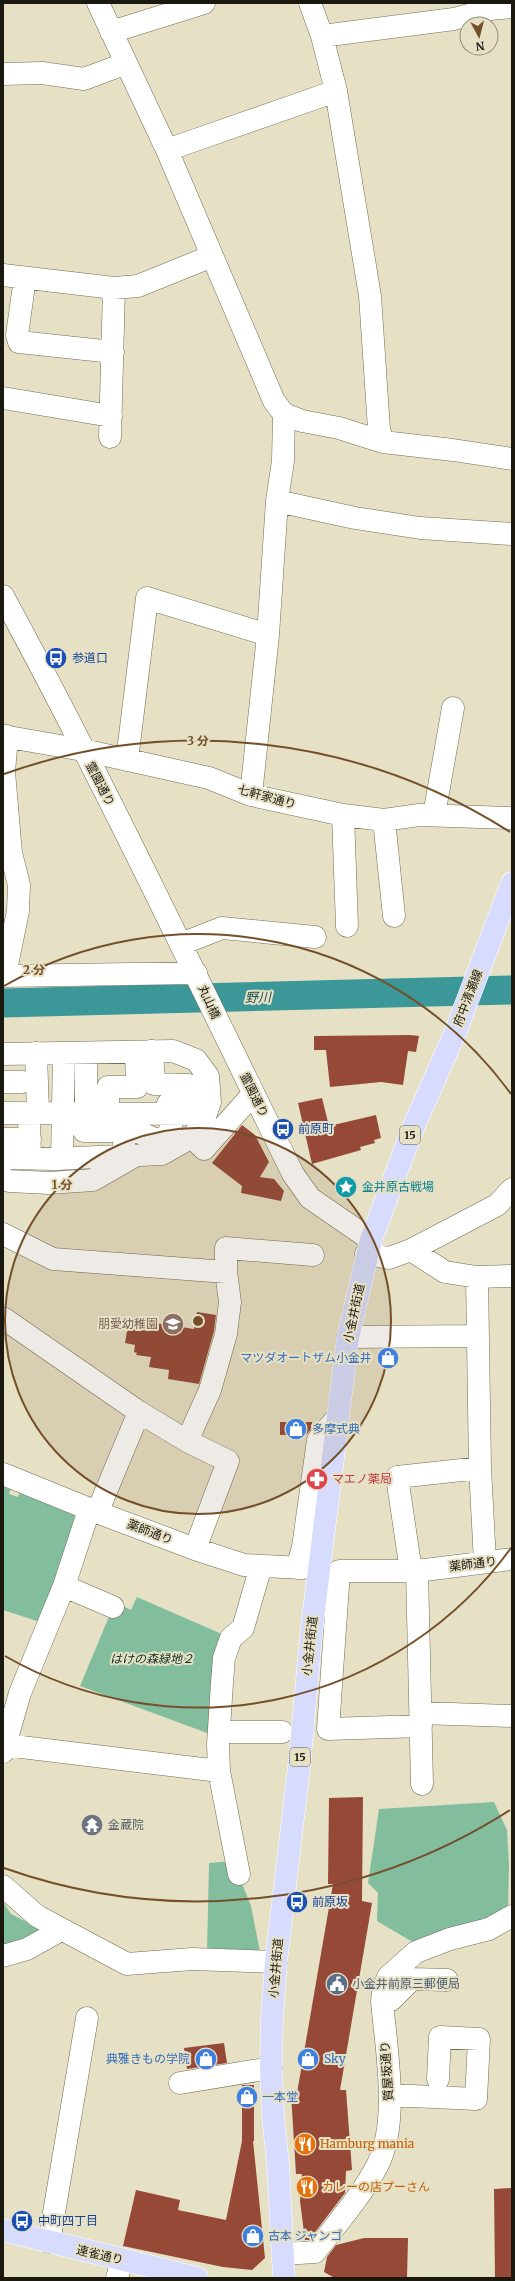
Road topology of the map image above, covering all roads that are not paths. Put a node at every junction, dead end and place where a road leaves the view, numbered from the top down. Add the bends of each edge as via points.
1 (98, 3) edge
2 (204, 3) edge
3 (310, 3) edge
4 (508, 6) edge
5 (111, 32) junction
6 (322, 36) junction
7 (126, 65) junction
8 (3, 74) edge
9 (336, 91) junction
10 (167, 150) junction
11 (212, 256) junction
12 (3, 275) edge
13 (25, 278) junction
14 (114, 288) junction
15 (113, 352) junction
16 (3, 398) edge
17 (284, 414) junction
18 (383, 442) junction
19 (512, 460) edge
20 (277, 500) junction
21 (512, 534) edge
22 (3, 596) edge
23 (268, 635) junction
24 (453, 708) dead end
25 (5, 736) edge
26 (83, 750) junction
27 (127, 760) junction
28 (252, 796) junction
29 (343, 815) junction
30 (434, 815) junction
31 (512, 818) edge
32 (384, 820) junction
33 (512, 883) edge
34 (394, 916) dead end
35 (347, 926) dead end
36 (315, 937) dead end
37 (182, 944) junction
38 (196, 972) junction
39 (4, 975) edge
40 (223, 1032) joint
41 (455, 1033) joint
42 (86, 1052) junction
43 (138, 1052) junction
44 (20, 1053) edge
45 (64, 1053) junction
46 (254, 1094) junction
47 (22, 1099) edge
48 (94, 1108) junction
49 (190, 1114) junction
50 (192, 1137) junction
51 (3, 1139) edge
52 (30, 1149) junction
53 (130, 1156) junction
54 (3, 1158) edge
55 (62, 1159) junction
56 (3, 1178) edge
57 (93, 1180) junction
58 (512, 1190) edge
59 (62, 1198) dead end
60 (3, 1234) edge
61 (368, 1247) junction
62 (411, 1250) junction
63 (313, 1255) dead end
64 (226, 1272) junction
65 (512, 1276) edge
66 (477, 1277) junction
67 (3, 1318) edge
68 (478, 1336) junction
69 (348, 1337) junction
70 (139, 1412) junction
71 (337, 1418) junction
72 (187, 1441) junction
73 (480, 1468) junction
74 (3, 1474) edge
75 (94, 1511) junction
76 (195, 1549) junction
77 (512, 1559) edge
78 (485, 1562) junction
79 (261, 1566) junction
80 (414, 1571) junction
81 (64, 1586) junction
82 (113, 1607) dead end
83 (9, 1705) edge
84 (512, 1716) edge
85 (421, 1719) junction
86 (219, 1732) junction
87 (282, 1732) dead end
88 (4, 1748) edge
89 (219, 1771) junction
90 (422, 1784) dead end
91 (240, 1874) dead end
92 (3, 1886) edge
93 (512, 1916) edge
94 (61, 1930) junction
95 (3, 1956) edge
96 (276, 1962) junction
97 (447, 1980) dead end
98 (382, 2000) junction
99 (87, 2018) dead end
100 (271, 2068) junction
101 (438, 2079) dead end
102 (180, 2083) dead end
103 (390, 2101) junction
104 (480, 2112) dead end
105 (3, 2230) edge
106 (49, 2242) junction
107 (283, 2254) junction
108 (120, 2269) edge
109 (197, 2278) edge
110 (284, 2278) edge

1 - 5 street
2 - 5 street
3 - 6 street
4 - 6 street via 454,19
5 - 7 street
6 - 9 street
7 - 8 street via 84,79 42,73
7 - 10 street
9 - 10 street
9 - 18 street via 370,296 379,429
10 - 11 street
11 - 14 street via 138,286
11 - 17 street via 274,401
12 - 13 street
13 - 14 street
13 - 15 street via 17,335 19,342
14 - 15 street
15 - 16 street via 111,427
17 - 18 street
17 - 20 street
18 - 19 street
20 - 21 street via 355,518 420,528
20 - 23 street
22 - 26 street, 霊園通り via 47,676
23 - 27 street via 147,598
23 - 28 street
24 - 30 street
25 - 26 street, 七軒家通り
25 - 39 street via 4,772 11,853 19,884 18,911
26 - 27 street, 七軒家通り
26 - 37 street, 霊園通り
27 - 28 street, 七軒家通り via 209,778
28 - 29 street, 七軒家通り
29 - 32 street, 七軒家通り
29 - 35 street
30 - 31 street, 七軒家通り
30 - 32 street, 七軒家通り via 406,815
32 - 34 street
33 - 41 main road, 府中清瀬線 / 15
36 - 37 street via 222,928
37 - 38 street, 霊園通り
38 - 39 street
38 - 40 street, 丸山橋
40 - 46 street, 霊園通り
41 - 61 main road, 小金井街道 / 15 via 413,1128
42 - 43 street
42 - 45 street
42 - 48 street
43 - 48 street via 125,1076 96,1076
43 - 49 street via 154,1084 189,1085
43 - 49 street via 173,1051 196,1060 208,1076 210,1102
44 - 45 street
44 - 47 street
45 - 48 street
46 - 50 street via 204,1148
46 - 61 street, 霊園通り via 293,1174 310,1198
47 - 48 street
47 - 52 street
48 - 49 street
48 - 55 street
49 - 50 street via 202,1125
49 - 53 street via 173,1125 166,1138 154,1140 142,1133 130,1132 124,1139
50 - 53 street via 162,1154
51 - 52 street
52 - 54 street
52 - 55 street
53 - 55 street
53 - 57 street
56 - 57 street via 9,1181 50,1183
57 - 59 street via 92,1187
58 - 62 street via 497,1205
60 - 64 street via 53,1259
61 - 62 street via 389,1258
61 - 69 main road, 小金井街道 / 15
62 - 66 street via 445,1272
63 - 64 street via 226,1248
64 - 72 street via 230,1302 226,1334 210,1390
65 - 66 street
66 - 68 street
67 - 70 street
68 - 69 street
68 - 73 street
69 - 71 main road, 小金井街道 / 15
70 - 72 street
70 - 75 street via 99,1508
71 - 79 street, 薬師通り via 318,1440 300,1568
71 - 96 main road, 小金井街道 / 15
72 - 76 street via 228,1461
73 - 78 street
73 - 80 street via 398,1477
74 - 75 street, 薬師通り
75 - 76 street, 薬師通り
75 - 81 street via 86,1519
76 - 79 street, 薬師通り via 244,1565
77 - 78 street, 薬師通り
78 - 80 street, 薬師通り
79 - 86 street via 243,1628 232,1638 224,1658
80 - 85 street
80 - 85 street, 薬師通り via 339,1570 328,1729
81 - 82 street
81 - 83 street
83 - 88 street
84 - 85 street
85 - 90 street
86 - 87 street
86 - 89 street
88 - 89 street
89 - 91 street
92 - 94 street via 37,1916
93 - 98 street, 質屋坂通り via 489,1929 450,1939 416,1952 388,1977
94 - 95 street via 27,1949
94 - 96 street via 127,1964 192,1959
96 - 100 main road, 小金井街道 / 15
97 - 98 street via 412,1979 391,2000
98 - 103 street, 質屋坂通り
99 - 106 street
100 - 102 street
100 - 107 main road, 小金井街道 / 15
101 - 103 street via 440,2037 479,2039 476,2099
103 - 104 street
103 - 107 street, 質屋坂通り via 386,2138 378,2165 335,2227 315,2252
105 - 106 main road, 連雀通り
106 - 108 main road, 連雀通り
107 - 110 main road, 小金井街道 / 15
108 - 109 main road, 連雀通り

